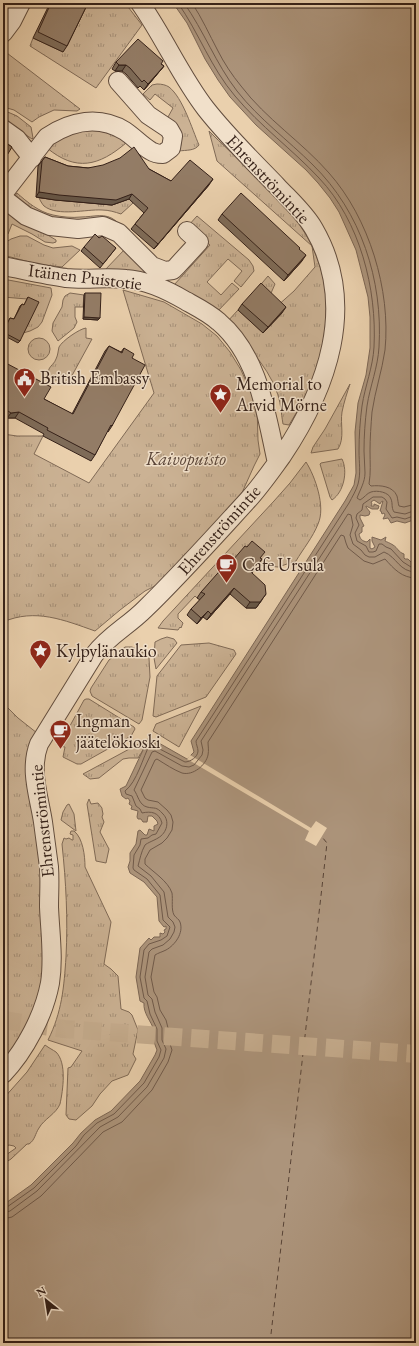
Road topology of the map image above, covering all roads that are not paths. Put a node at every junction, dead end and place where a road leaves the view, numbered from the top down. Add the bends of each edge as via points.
1 (21, 3) edge
2 (140, 3) edge
3 (3, 33) edge
4 (118, 80) dead end
5 (3, 129) edge
6 (32, 158) junction
7 (3, 194) edge
8 (3, 198) edge
9 (187, 231) dead end
10 (3, 266) edge
11 (277, 463) junction
12 (3, 1074) edge

1 - 3 street
2 - 11 street, Ehrenströmintie via 204,107 231,140 307,219 325,252 333,277 336,317 324,376 296,434
4 - 6 street via 148,115 169,129 173,136 172,148 163,154 152,152 112,124 87,121 76,123 47,137
5 - 6 street via 17,139
6 - 7 street
8 - 9 street via 26,216 50,226 78,229 103,226 119,234 152,266 165,271 173,270 199,242
10 - 11 street, Itäinen Puistotie via 66,278 127,279 141,282 168,291 219,322 247,360 260,391
11 - 12 street, Ehrenströmintie via 249,499 156,598 138,616 103,643 39,744 35,774 49,868 52,942 50,983 42,1010 29,1037

